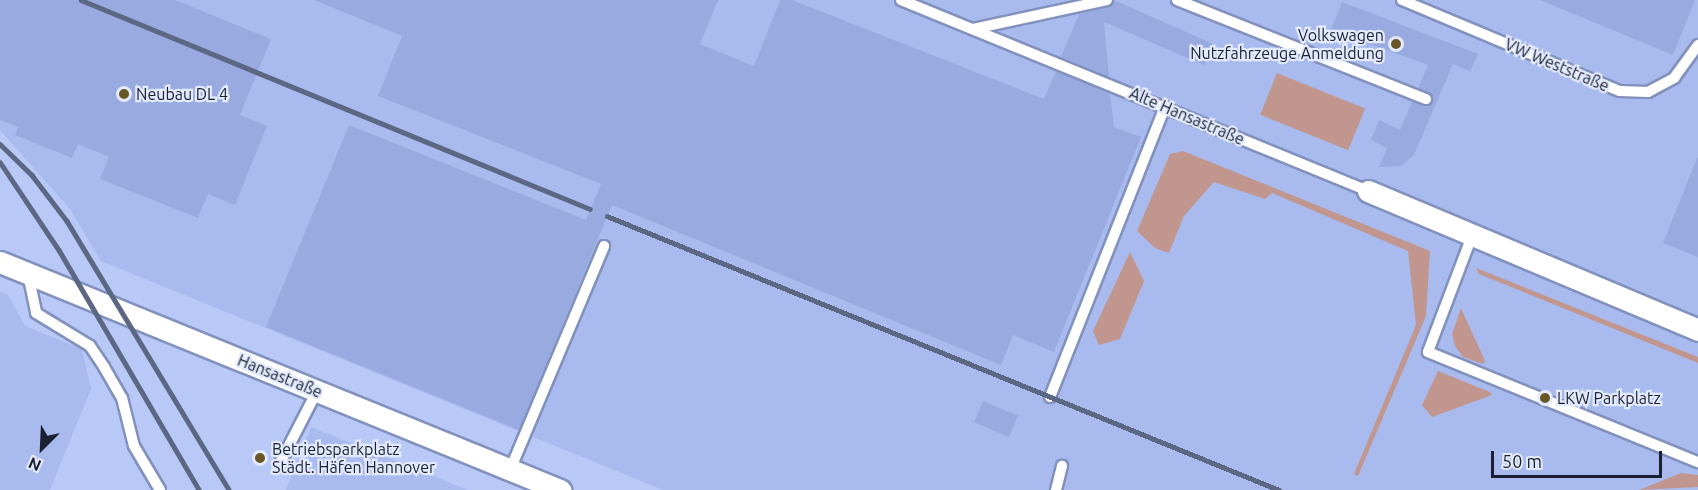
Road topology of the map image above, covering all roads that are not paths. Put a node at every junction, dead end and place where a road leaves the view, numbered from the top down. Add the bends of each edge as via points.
1 (901, 0) edge
2 (1107, 0) edge
3 (1177, 0) edge
4 (1402, 0) edge
5 (973, 29) junction
6 (1698, 45) edge
7 (1426, 99) dead end
8 (1165, 106) junction
9 (1368, 191) joint
10 (1472, 236) junction
11 (604, 246) dead end
12 (0, 262) edge
13 (28, 274) junction
14 (1698, 330) edge
15 (317, 391) junction
16 (1050, 397) dead end
17 (1698, 462) edge
18 (279, 465) dead end
19 (1062, 466) dead end
20 (510, 470) junction
21 (160, 490) edge
22 (560, 490) edge
23 (1056, 490) edge

1 - 5 lane, Alte Hansastraße
2 - 5 lane
3 - 7 lane
4 - 6 lane, VW Weststraße via 1620,91 1648,92 1674,78
5 - 8 lane, Alte Hansastraße
8 - 9 lane, Alte Hansastraße
8 - 16 lane
9 - 10 street, Alte Hansastraße
10 - 14 street, Alte Hansastraße
10 - 17 lane via 1428,352
11 - 20 lane
12 - 13 street, Hansastraße
13 - 15 street, Hansastraße
13 - 21 lane via 36,314 90,346 104,367 122,398 134,447
15 - 18 lane
15 - 20 street, Hansastraße
19 - 23 lane
20 - 22 street, Hansastraße

